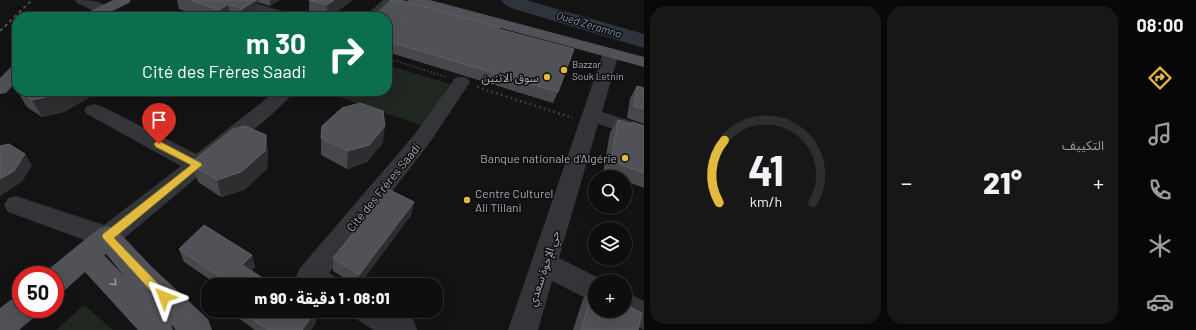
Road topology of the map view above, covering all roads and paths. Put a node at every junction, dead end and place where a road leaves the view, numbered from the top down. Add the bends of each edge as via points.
1 (82, 0) edge
2 (124, 0) edge
3 (136, 0) edge
4 (250, 0) edge
5 (391, 0) edge
6 (414, 0) edge
7 (101, 12) edge
8 (105, 12) edge
9 (106, 12) edge
10 (270, 12) edge
11 (378, 12) edge
12 (611, 53) junction
13 (392, 60) edge
14 (644, 62) edge
15 (12, 66) edge
16 (12, 76) edge
17 (0, 77) edge
18 (461, 82) junction
19 (0, 89) edge
20 (281, 96) edge
21 (94, 110) dead end
22 (590, 119) junction
23 (644, 132) edge
24 (198, 165) junction
25 (16, 205) dead end
26 (107, 237) junction
27 (86, 256) junction
28 (544, 263) junction
29 (64, 274) edge
30 (312, 278) edge
31 (588, 286) edge
32 (632, 310) edge
33 (644, 316) edge
34 (12, 317) edge
35 (381, 318) edge
36 (0, 327) edge
37 (158, 330) edge
38 (197, 330) edge
39 (402, 330) edge
40 (523, 330) edge

1 - 7 street
2 - 8 main road
3 - 9 main road
4 - 10 street via 244,4
5 - 11 street
6 - 12 main road
12 - 14 main road
12 - 22 street, حي الإخوة سعدي
13 - 18 path
15 - 17 main road
16 - 19 main road
18 - 22 path
18 - 30 street, Cité des Frères Saadi via 421,140 310,277
20 - 24 street
21 - 24 street
22 - 23 street
22 - 28 street, حي الإخوة سعدي
24 - 26 street
25 - 26 street
26 - 27 main road
26 - 38 main road
27 - 29 main road
27 -> 37 main road
28 - 31 street
28 - 40 street, حي الإخوة سعدي
32 - 33 street
34 - 36 main road
35 - 39 street

